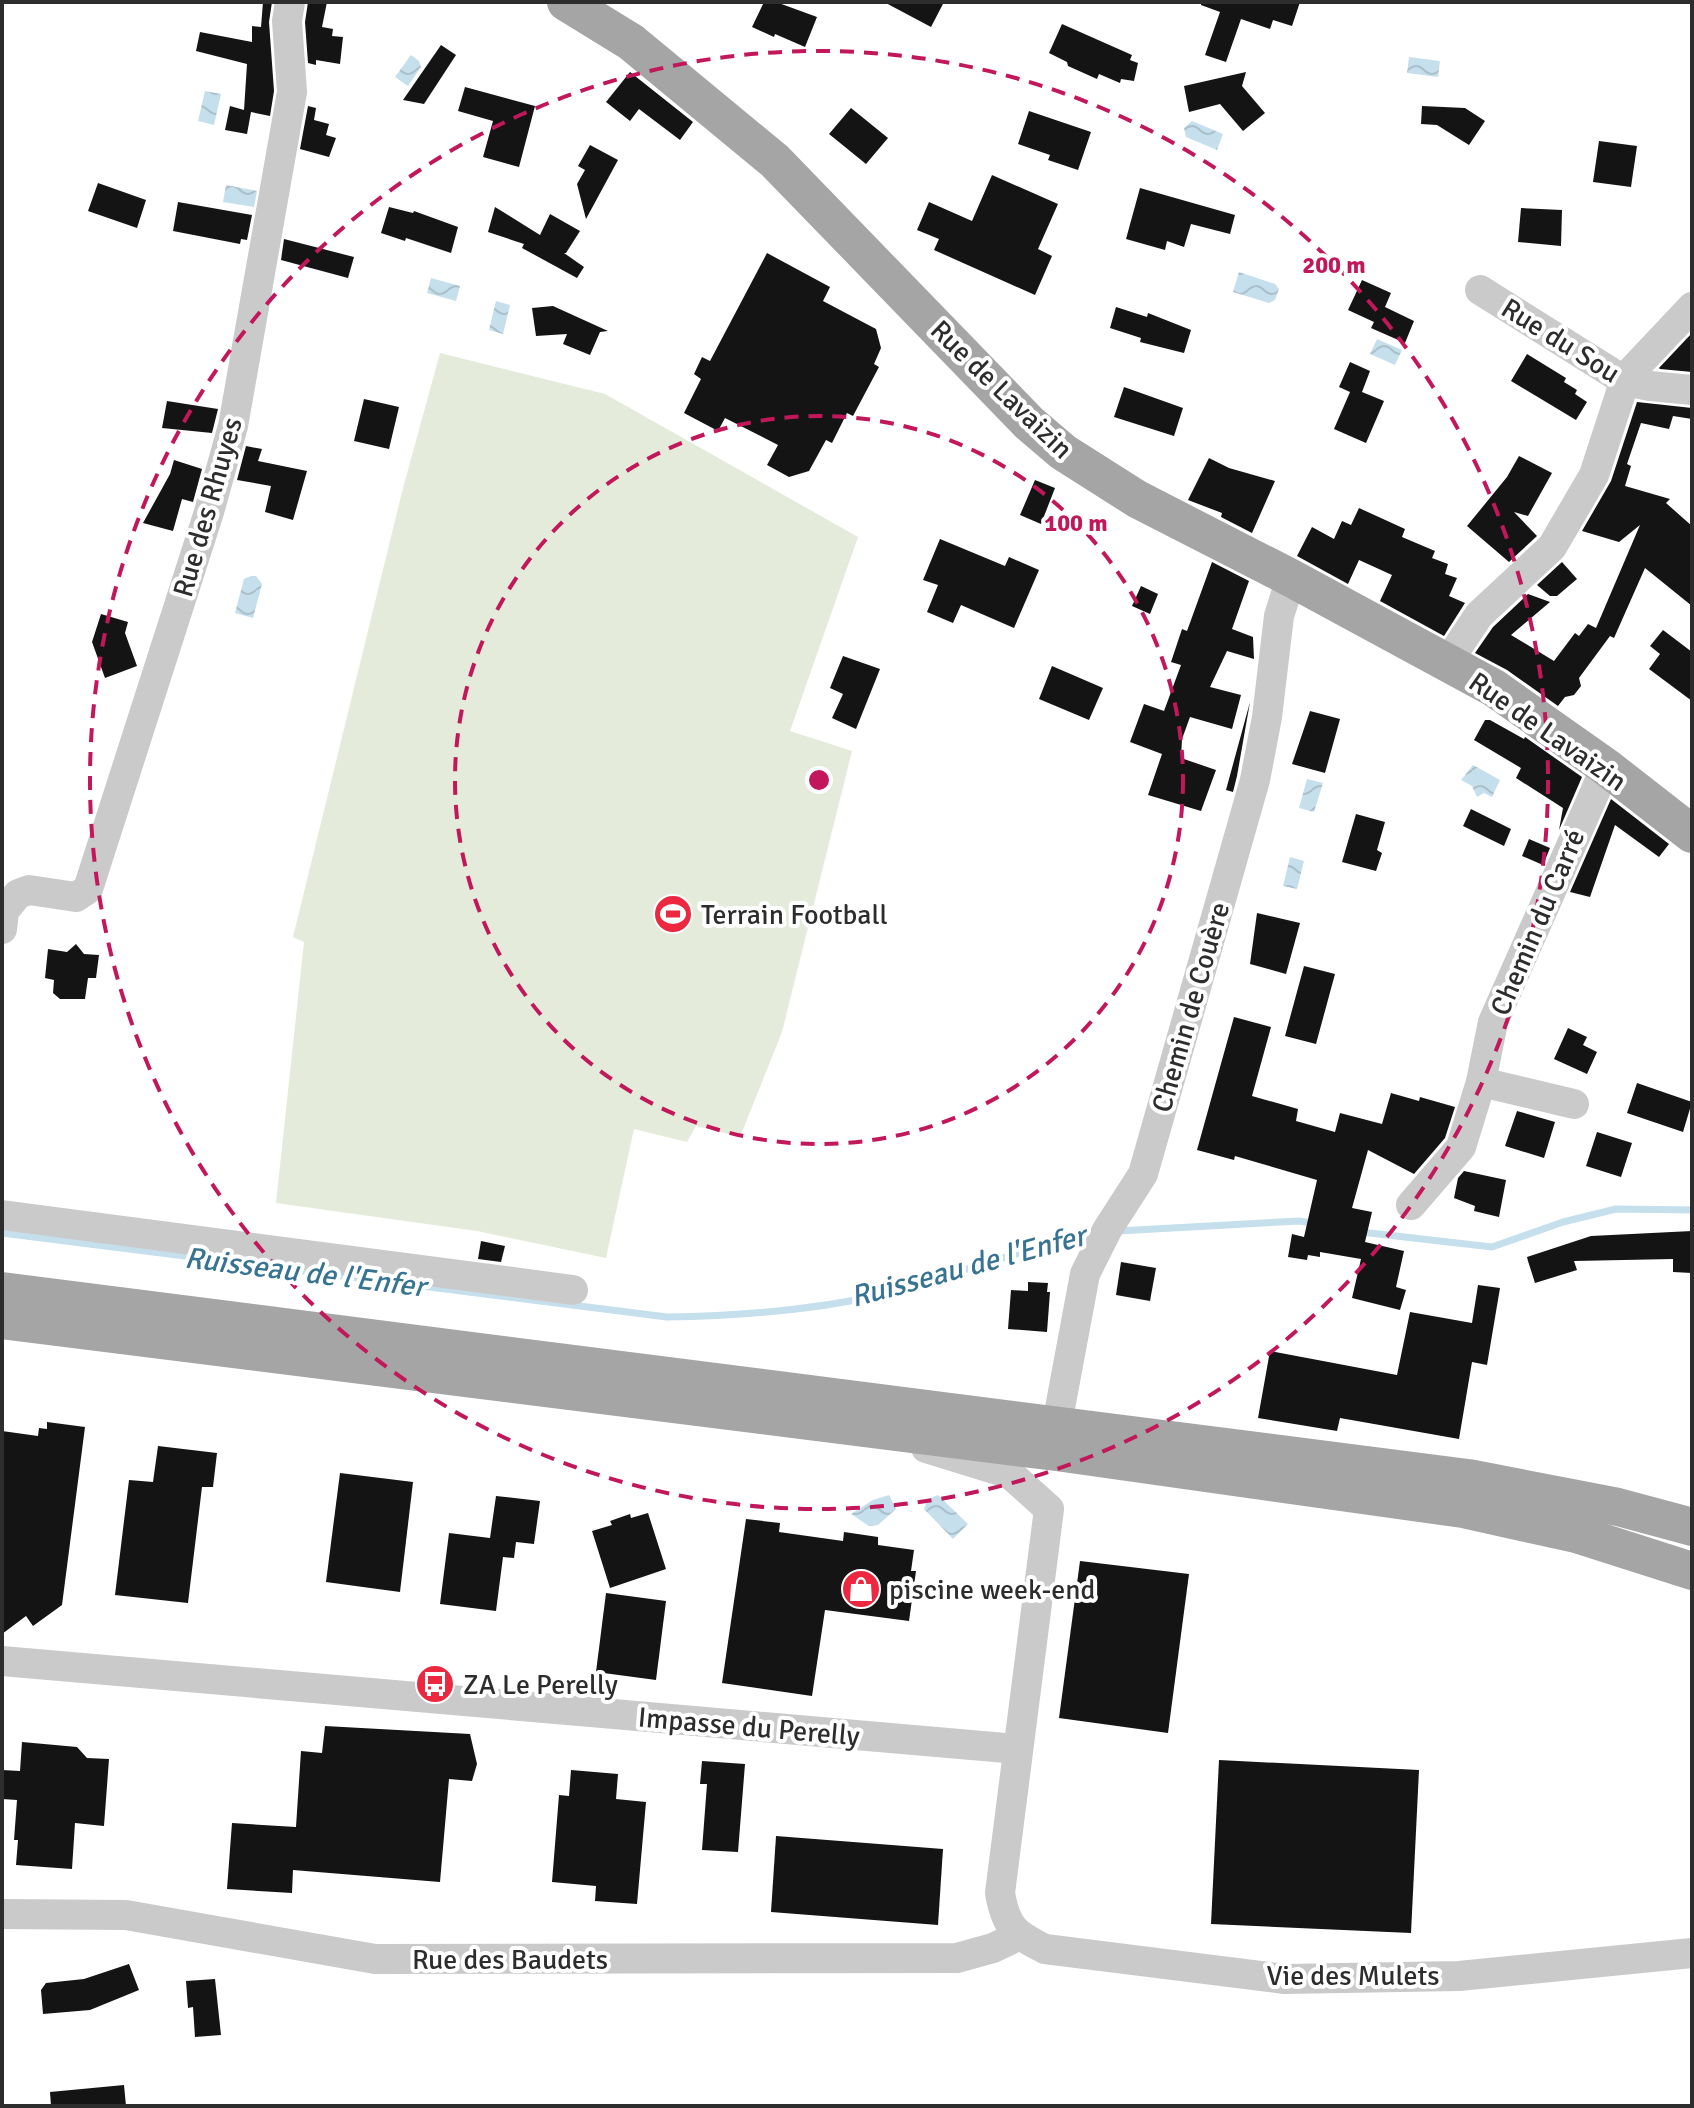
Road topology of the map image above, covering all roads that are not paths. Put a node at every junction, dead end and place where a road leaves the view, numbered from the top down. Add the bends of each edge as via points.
1 (290, 2) edge
2 (566, 2) edge
3 (1480, 290) dead end
4 (1692, 307) edge
5 (1625, 381) junction
6 (1692, 390) edge
7 (1291, 578) junction
8 (1447, 663) junction
9 (1606, 767) junction
10 (1692, 834) edge
11 (2, 929) edge
12 (1481, 1082) junction
13 (1574, 1104) dead end
14 (1411, 1205) dead end
15 (2, 1215) edge
16 (573, 1290) dead end
17 (2, 1291) edge
18 (2, 1320) edge
19 (1057, 1424) junction
20 (863, 1428) junction
21 (1692, 1527) edge
22 (1692, 1571) edge
23 (2, 1661) edge
24 (1018, 1749) junction
25 (2, 1914) edge
26 (1018, 1936) junction
27 (1692, 1953) edge

1 - 11 street, Rue des Rhuyes via 292,92 233,426 209,512 88,889 76,897 29,890 18,894 4,911
2 - 7 main road, Rue de Lavaizin via 631,42 775,161 1063,452 1137,499
3 - 5 street, Rue du Sou
4 - 5 street
5 - 6 street, Rue du Sou
5 - 8 street via 1594,475 1552,547 1479,615
7 - 8 main road, Rue de Lavaizin
7 - 19 street, Chemin de Couère via 1279,616 1255,780 1143,1174 1085,1274
8 - 9 main road, Rue de Lavaizin via 1494,688
9 - 10 main road, Rue de Lavaizin
9 - 12 street, Chemin du Carré via 1493,1022
12 - 13 street
12 - 14 street, Chemin du Carré via 1461,1147
15 - 16 street
17 - 19 main road
18 - 20 main road
19 - 21 main road via 1468,1478
20 - 22 main road via 1463,1509 1576,1534
20 - 24 street via 1010,1474 1049,1509
23 - 24 street, Impasse du Perelly
24 - 26 street via 1000,1893 1004,1918
25 - 26 street, Rue des Baudets via 126,1915 375,1959 957,1958
26 - 27 street, Vie des Mulets via 1045,1949 1285,1979 1459,1976

